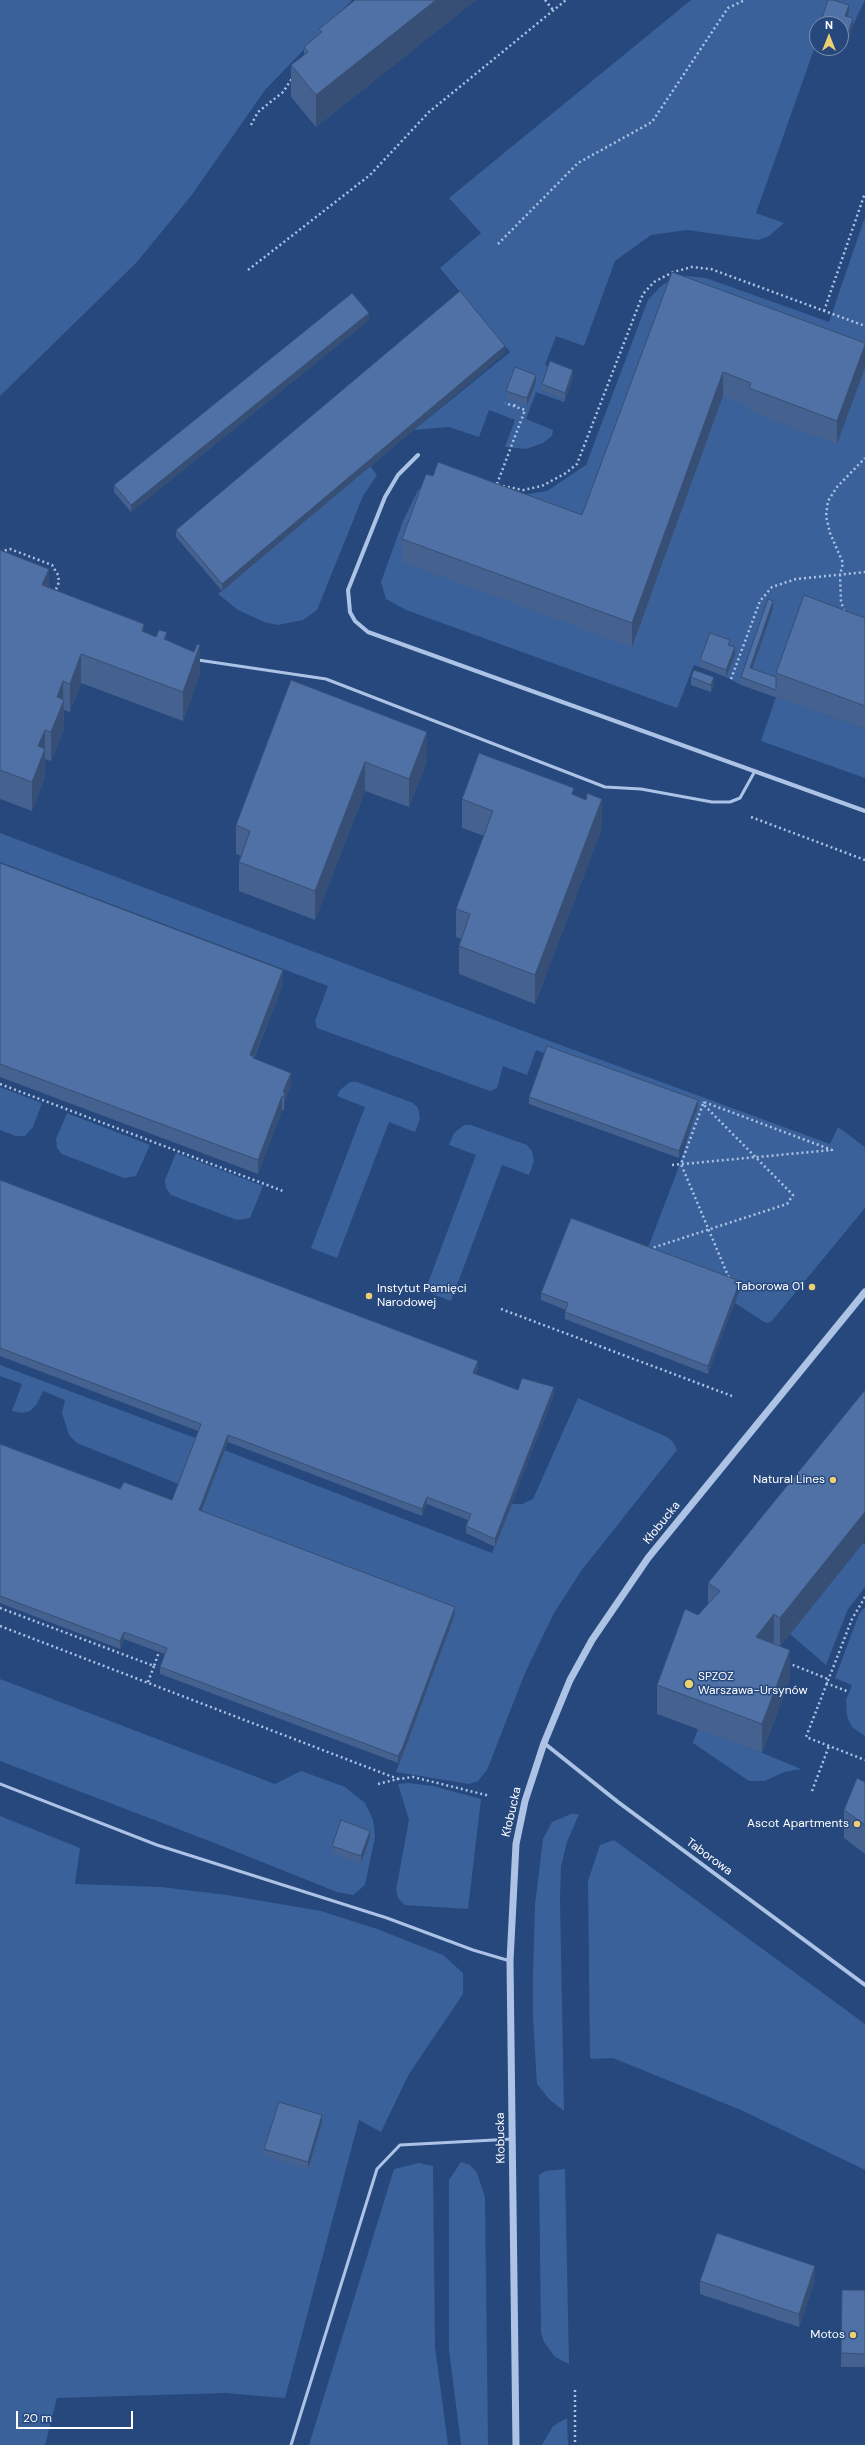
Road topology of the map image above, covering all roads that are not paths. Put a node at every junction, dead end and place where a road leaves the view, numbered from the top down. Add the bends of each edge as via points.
1 (418, 455) dead end
2 (189, 659) edge
3 (755, 771) junction
4 (865, 811) edge
5 (865, 1292) edge
6 (544, 1743) junction
7 (0, 1784) edge
8 (510, 1961) junction
9 (865, 1985) edge
10 (512, 2139) junction
11 (291, 2445) edge
12 (516, 2445) edge

1 - 3 street via 398,474 385,497 348,590 348,603 355,621 368,632
2 - 3 lane via 326,679 605,787 641,789 712,802 730,802 740,798
3 - 4 street
5 - 6 street, Kłobucka via 648,1558 592,1640 570,1680
6 - 8 street, Kłobucka via 524,1801 516,1844
6 - 9 street, Taborowa via 611,1797
7 - 8 lane via 157,1845 379,1915
8 - 10 street, Kłobucka
10 - 11 lane via 400,2145 377,2169
10 - 12 street, Kłobucka

